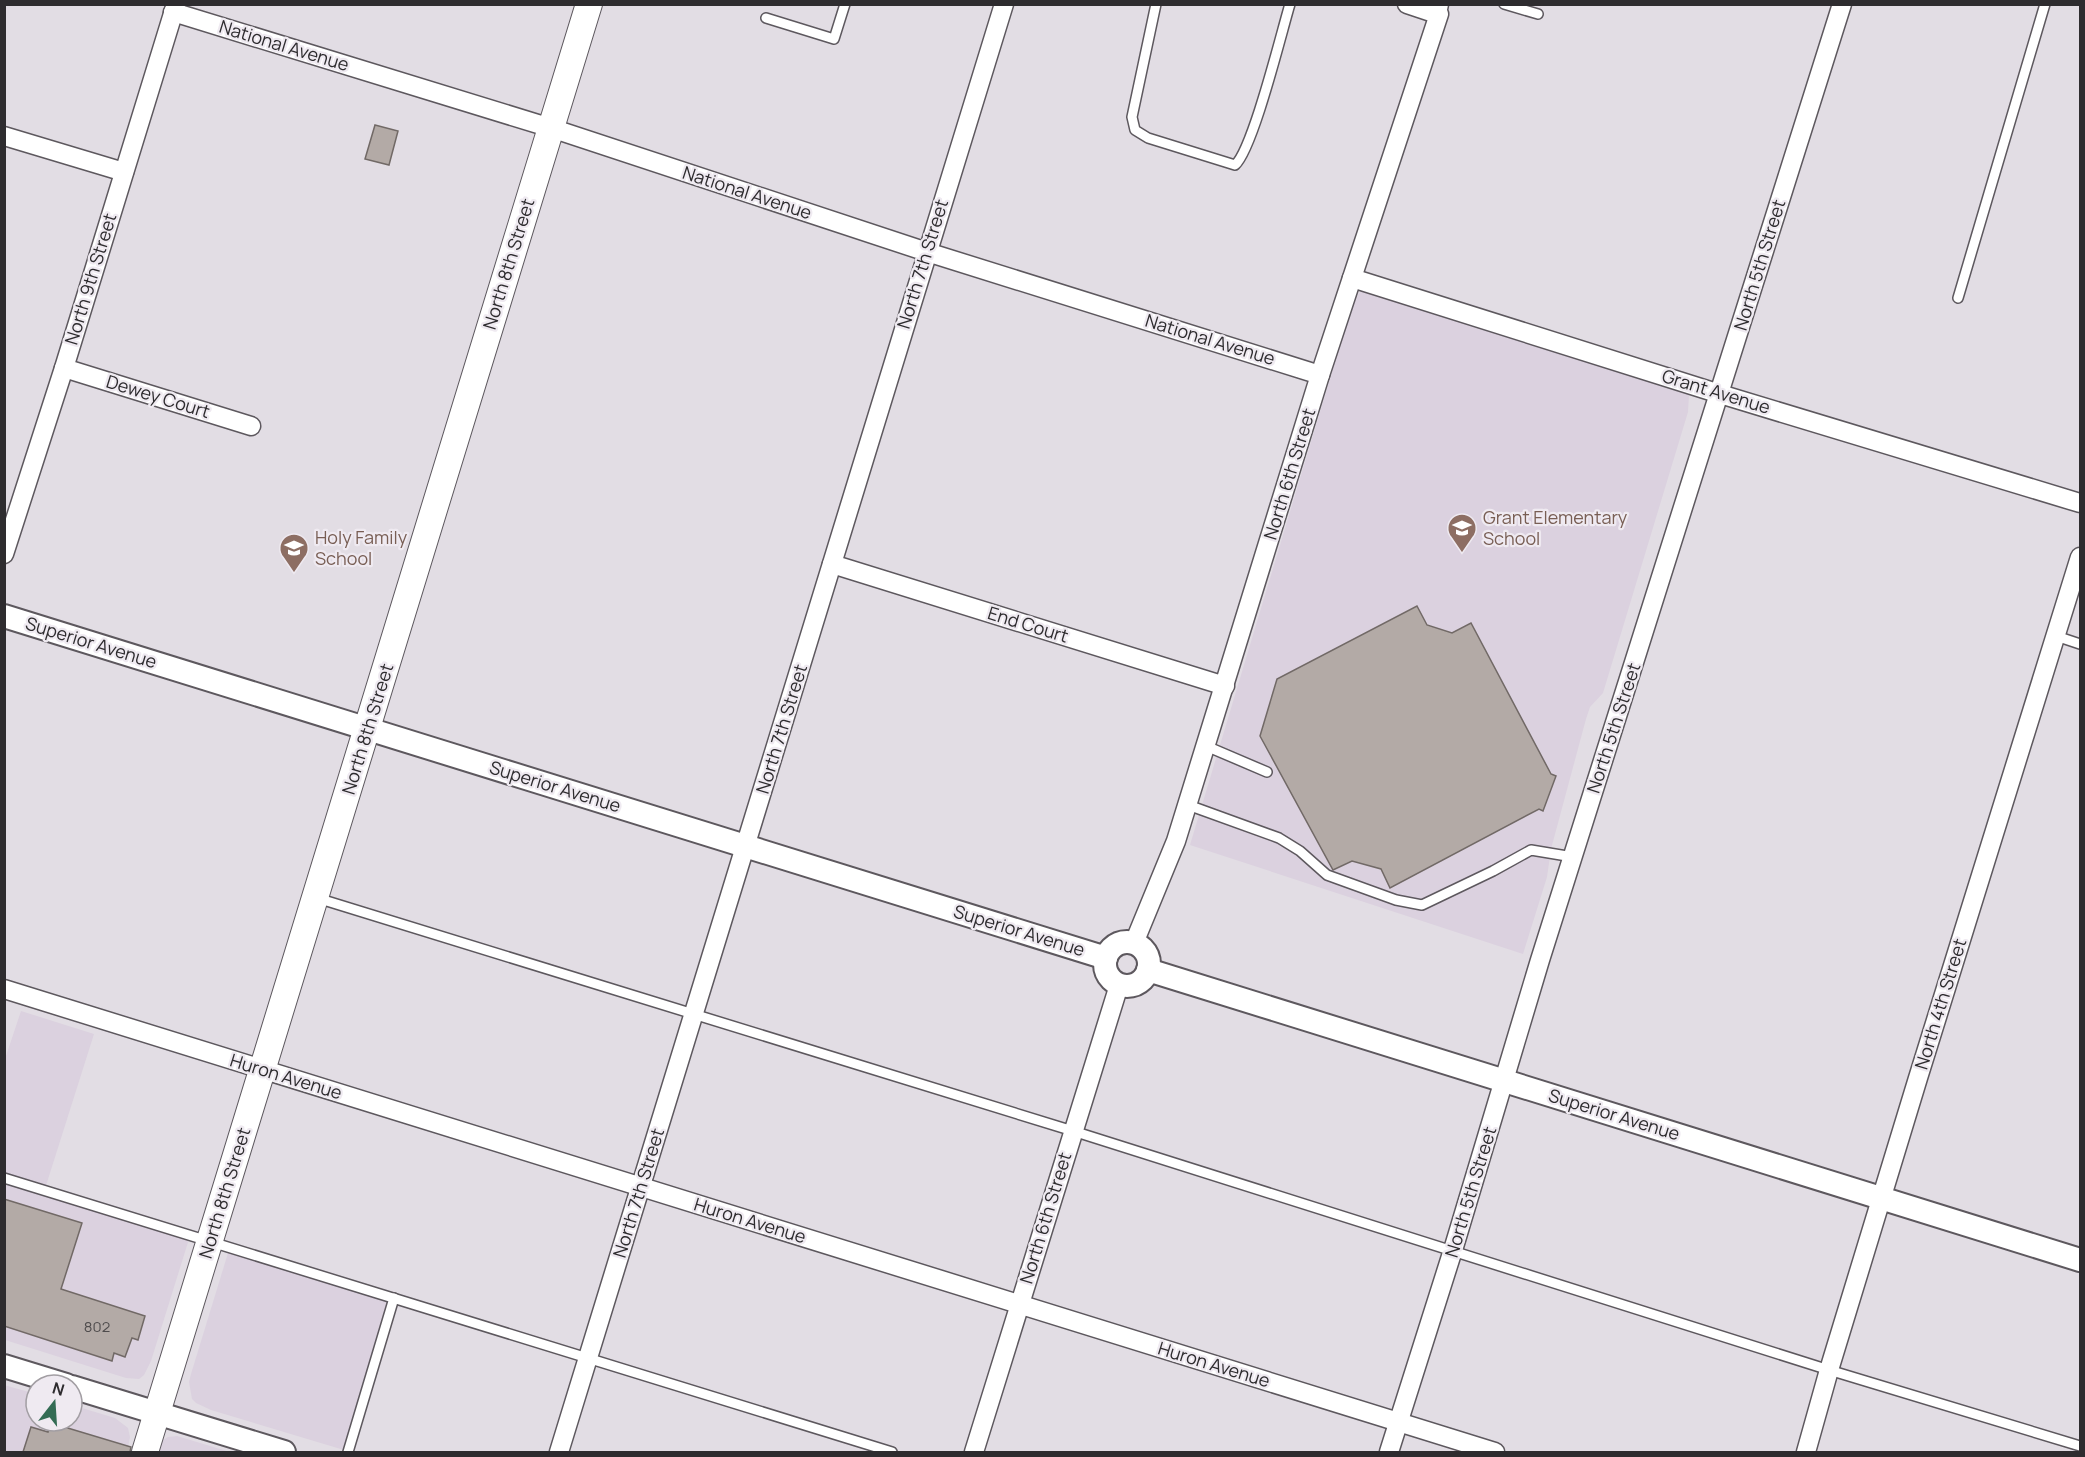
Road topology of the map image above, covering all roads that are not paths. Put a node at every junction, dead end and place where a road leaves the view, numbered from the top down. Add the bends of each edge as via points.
1 (589, 4) edge
2 (845, 4) edge
3 (1004, 4) edge
4 (1156, 4) edge
5 (1290, 4) edge
6 (1407, 4) edge
7 (1504, 4) edge
8 (1842, 4) edge
9 (2045, 4) edge
10 (174, 8) edge
11 (1438, 9) edge
12 (1538, 14) dead end
13 (766, 18) dead end
14 (551, 128) junction
15 (4, 136) edge
16 (124, 172) junction
17 (927, 252) junction
18 (1352, 278) junction
19 (1958, 298) dead end
20 (64, 368) junction
21 (1320, 375) junction
22 (1720, 394) junction
23 (251, 426) dead end
24 (2080, 503) edge
25 (4, 554) edge
26 (2080, 557) edge
27 (832, 564) junction
28 (4, 616) edge
29 (2056, 636) junction
30 (2080, 644) edge
31 (1225, 686) junction
32 (369, 729) junction
33 (1206, 746) junction
34 (1267, 772) dead end
35 (1188, 805) junction
36 (747, 846) junction
37 (1573, 857) junction
38 (314, 897) junction
39 (1134, 943) junction
40 (1106, 958) junction
41 (1148, 970) junction
42 (1119, 984) junction
43 (4, 989) edge
44 (694, 1014) junction
45 (263, 1070) junction
46 (1505, 1081) junction
47 (1073, 1131) junction
48 (4, 1178) edge
49 (640, 1187) junction
50 (1882, 1198) junction
51 (210, 1241) junction
52 (1453, 1250) junction
53 (2080, 1260) edge
54 (394, 1298) junction
55 (1019, 1304) junction
56 (588, 1359) junction
57 (4, 1366) edge
58 (1829, 1370) junction
59 (27, 1373) edge
60 (84, 1391) edge
61 (157, 1413) junction
62 (1398, 1422) junction
63 (2080, 1446) edge
64 (145, 1452) edge
65 (284, 1452) edge
66 (348, 1452) edge
67 (559, 1452) edge
68 (892, 1452) edge
69 (974, 1452) edge
70 (1389, 1452) edge
71 (1495, 1452) edge
72 (1806, 1452) edge

1 - 14 main road, North 8th Street
2 - 13 lane via 834,39
3 - 17 street, North 7th Street
4 - 5 lane via 1132,117 1135,130 1148,138 1235,165 1251,135
6 - 11 street
7 - 12 lane
8 - 22 street, North 5th Street
9 - 19 lane
10 - 14 street, National Avenue
10 - 16 street, North 9th Street
11 - 18 street, North 6th Street
14 - 17 street, National Avenue
14 - 32 main road, North 8th Street
15 - 16 street
16 - 20 street, North 9th Street
17 - 21 street, National Avenue
17 - 27 street, North 7th Street
18 - 21 street, North 6th Street
18 - 22 street, Grant Avenue
20 - 23 street, Dewey Court
20 - 25 street, North 9th Street
21 - 31 street, North 6th Street
22 - 24 street, Grant Avenue
22 - 37 street, North 5th Street
26 - 29 street, North 4th Street
27 - 31 street, End Court
27 - 36 street, North 7th Street
28 - 32 street, Superior Avenue
29 - 30 lane
29 - 50 street, North 4th Street
31 - 33 street, North 6th Street
32 - 36 street, Superior Avenue
32 - 38 main road, North 8th Street
33 - 34 lane
33 - 35 street, North 6th Street
35 - 37 lane via 1279,838 1300,850 1327,875 1396,900 1422,905 1531,850
35 - 39 street, North 6th Street
36 - 40 street, Superior Avenue
36 - 44 street, North 7th Street
37 - 46 street, North 5th Street
38 - 44 lane
38 - 45 main road, North 8th Street
39 - 40 street via 1114,946
39 - 41 street via 1148,957
40 - 42 street via 1109,976
41 - 42 street via 1140,982
41 - 46 street, Superior Avenue
42 - 47 street, North 6th Street
43 - 45 street, Huron Avenue
44 - 47 lane
44 - 49 street, North 7th Street
45 - 49 street, Huron Avenue
45 - 51 main road, North 8th Street
46 - 50 street, Superior Avenue
46 - 52 street, North 5th Street
47 - 52 lane
47 - 55 street, North 6th Street
48 - 51 lane
49 - 55 street, Huron Avenue
49 - 56 street, North 7th Street
50 - 53 street, Superior Avenue
50 - 58 street, North 4th Street
51 - 54 lane
51 - 61 main road, North 8th Street
52 - 58 lane
52 - 62 street, North 5th Street
54 - 56 lane
54 - 66 lane
55 - 62 street, Huron Avenue
55 - 69 street, North 6th Street
56 - 67 street, North 7th Street
56 - 68 lane
57 - 59 street
58 - 63 lane
58 - 72 street, North 4th Street
60 - 61 street
61 - 64 main road, North 8th Street
61 - 65 street
62 - 70 street, North 5th Street
62 - 71 street, Huron Avenue

